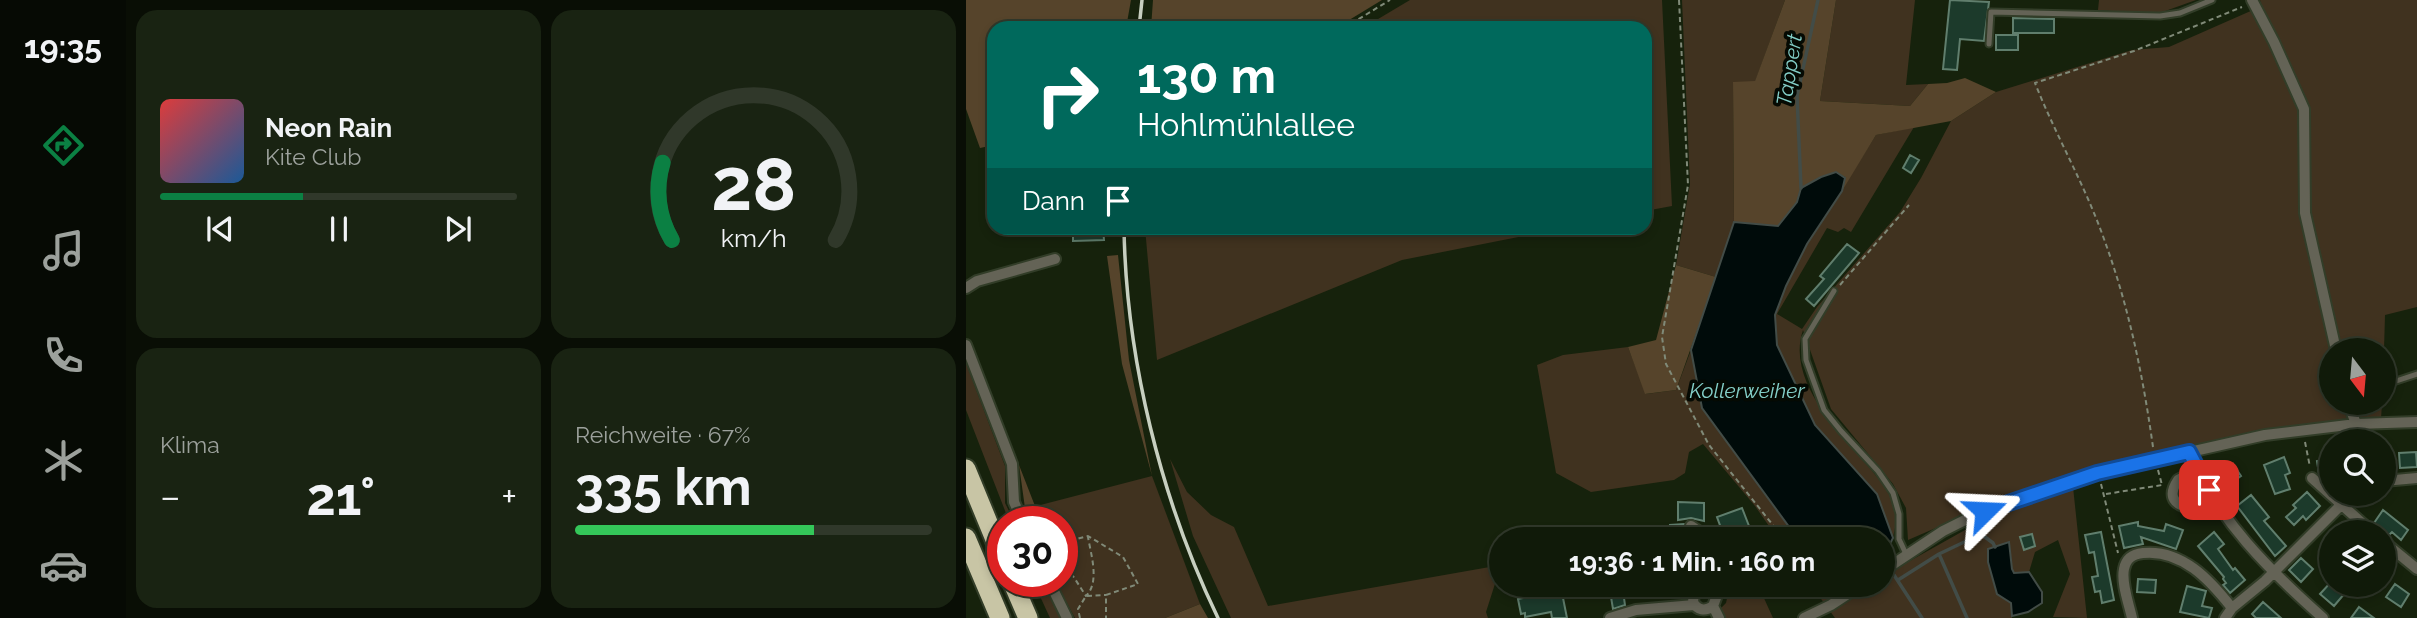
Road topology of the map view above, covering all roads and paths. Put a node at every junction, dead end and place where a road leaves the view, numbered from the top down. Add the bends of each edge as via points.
1 (1390, 0) edge
2 (1679, 0) edge
3 (2212, 0) edge
4 (2252, 1) edge
5 (1356, 21) edge
6 (1989, 44) dead end
7 (1909, 205) dead end
8 (1055, 259) dead end
9 (966, 288) edge
10 (1834, 291) joint
11 (2333, 338) edge
12 (966, 345) edge
13 (2417, 374) edge
14 (2396, 381) edge
15 (2352, 415) edge
16 (2417, 422) edge
17 (2356, 424) junction
18 (2303, 431) junction
19 (2189, 452) junction
20 (2155, 459) junction
21 (966, 469) edge
22 (2197, 470) junction
23 (2097, 473) junction
24 (2312, 478) joint
25 (2417, 478) edge
26 (2396, 480) edge
27 (2319, 484) edge
28 (2105, 494) junction
29 (1016, 506) edge
30 (2341, 506) edge
31 (2343, 506) edge
32 (2220, 510) junction
33 (987, 520) edge
34 (2359, 520) edge
35 (1774, 527) edge
36 (1088, 536) junction
37 (966, 538) edge
38 (1078, 539) edge
39 (2396, 551) edge
40 (1906, 554) junction
41 (2126, 561) junction
42 (1895, 562) edge
43 (2417, 569) edge
44 (2273, 573) junction
45 (1078, 584) edge
46 (1106, 595) junction
47 (1086, 596) junction
48 (1019, 597) edge
49 (1057, 597) edge
50 (1692, 597) edge
51 (1715, 597) edge
52 (1825, 597) edge
53 (1843, 597) edge
54 (1695, 605) junction
55 (1831, 605) junction
56 (1713, 606) junction
57 (2229, 613) edge
58 (1000, 618) edge
59 (1028, 618) edge
60 (1067, 618) edge
61 (1080, 618) edge
62 (1106, 618) edge
63 (1610, 618) edge
64 (1719, 618) edge
65 (1804, 618) edge
66 (2132, 618) edge
67 (2323, 618) edge

1 - 5 path
2 - 35 path via 1688,185 1662,337 1667,363 1709,445
3 - 6 lane via 2160,16 1992,12
4 - 11 street via 2304,109 2305,213
4 - 20 path via 2134,51 2035,83 2104,238 2130,320
7 - 10 path
8 - 9 street
10 - 40 lane via 1805,339 1806,360 1825,410 1893,493 1899,539
12 - 29 street via 1012,464
13 - 14 lane
15 - 17 street
16 - 17 street
17 - 18 street
18 - 19 street
18 - 24 path
19 - 20 street
19 - 22 street
20 - 23 street
20 - 28 path via 2162,485
21 - 33 highway
22 - 32 street
22 - 32 street via 2178,480 2175,499 2188,510
23 - 28 path
23 - 40 street via 2000,505
24 - 27 street
25 - 26 street
28 - 41 path via 2117,552
30 - 44 street
31 - 34 street
32 - 44 street
36 - 38 path
36 - 46 path via 1123,557 1138,584
36 - 47 path via 1094,575
37 - 58 highway
39 - 43 street
40 - 42 street
41 - 57 street via 2146,553 2191,566 2214,586
41 - 66 street via 2123,573
44 - 57 street
44 - 67 street
45 - 47 path
46 - 47 path
46 - 62 path
47 - 61 path via 1078,609
48 - 59 highway
49 - 60 street
50 - 54 street
51 - 56 street
52 - 55 path
53 - 55 street
54 - 56 street via 1704,610
54 - 63 street via 1636,610
55 - 65 street
56 - 64 street

